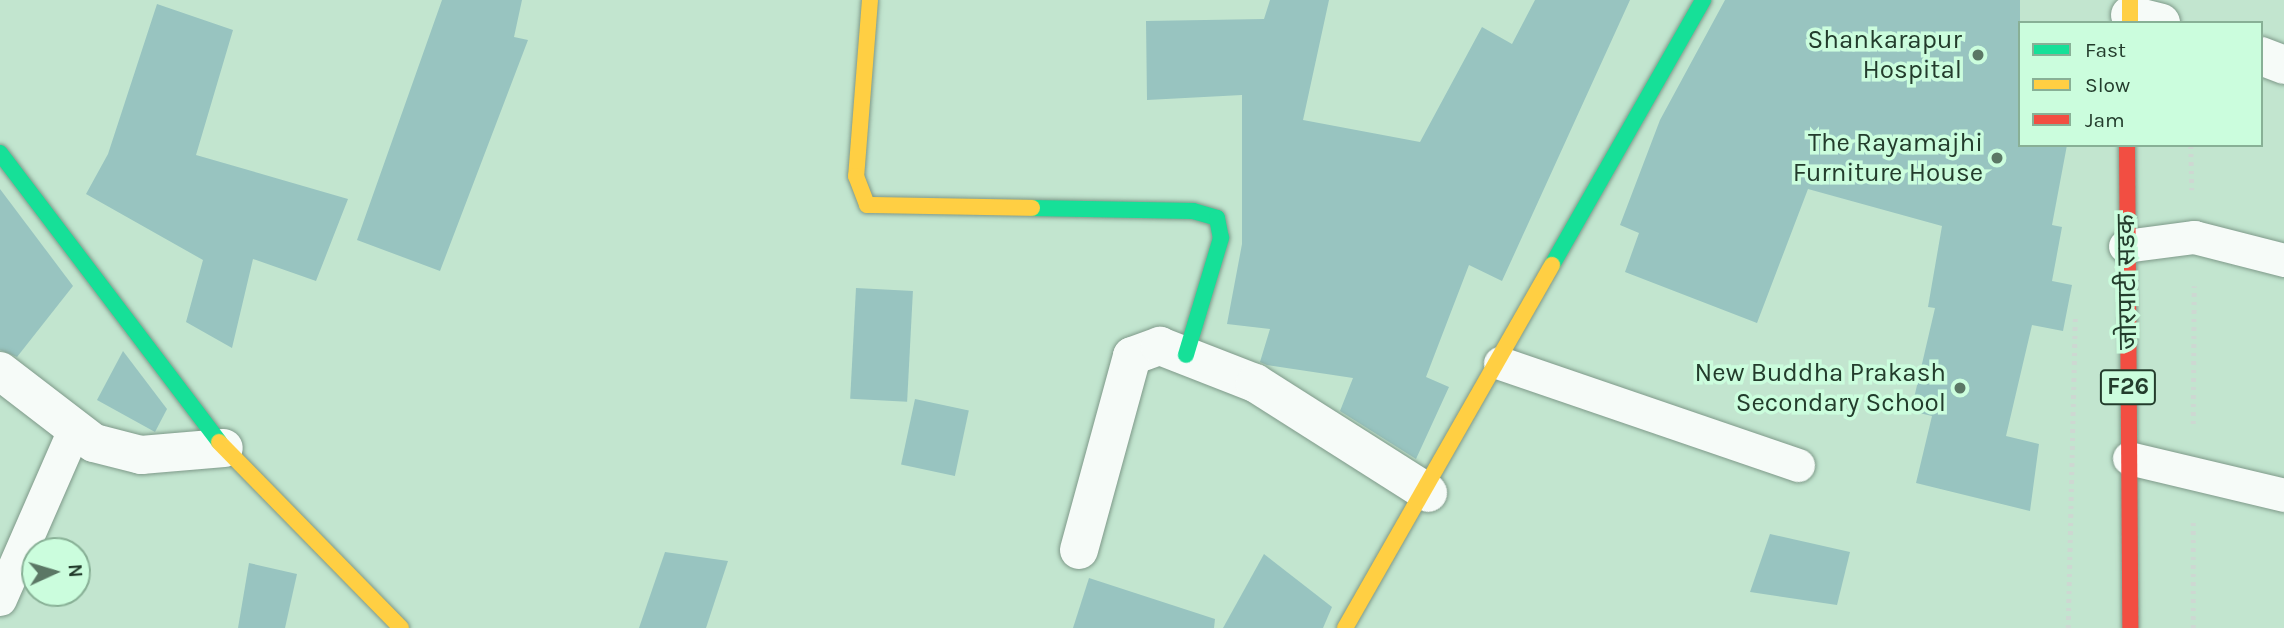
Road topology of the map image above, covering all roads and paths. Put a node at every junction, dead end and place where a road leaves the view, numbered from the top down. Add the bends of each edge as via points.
1 (870, 0) edge
2 (1703, 0) edge
3 (2263, 57) edge
4 (2284, 65) edge
5 (2127, 147) edge
6 (2191, 147) edge
7 (0, 153) edge
8 (2194, 237) junction
9 (2125, 246) junction
10 (2284, 260) edge
11 (2075, 311) dead end
12 (1186, 355) junction
13 (1500, 363) junction
14 (0, 371) edge
15 (74, 430) junction
16 (224, 448) junction
17 (2129, 458) junction
18 (1798, 465) dead end
19 (2193, 473) junction
20 (1428, 493) junction
21 (2284, 495) edge
22 (1079, 550) dead end
23 (0, 599) edge
24 (401, 628) edge
25 (1345, 628) edge
26 (2068, 628) edge
27 (2130, 628) edge
28 (2193, 628) edge

1 - 12 street via 856,176 867,205 1193,211 1217,218 1221,238
2 - 13 street
3 - 4 street
5 - 9 street, जोरपाटी सडक / F26
6 - 8 path
7 - 16 street
8 - 9 lane
8 - 10 lane
8 - 19 path
9 - 17 street, जोरपाटी सडक / F26
11 - 26 path
12 - 20 street via 1255,383
12 - 22 street via 1160,346 1132,356
13 - 18 lane
13 - 20 street
14 - 15 street
15 - 16 street via 94,443 141,454
15 - 23 lane
16 - 24 street
17 - 19 lane
17 - 27 street, जोरपाटी सडक / F26
19 - 21 lane
19 - 28 path
20 - 25 street

